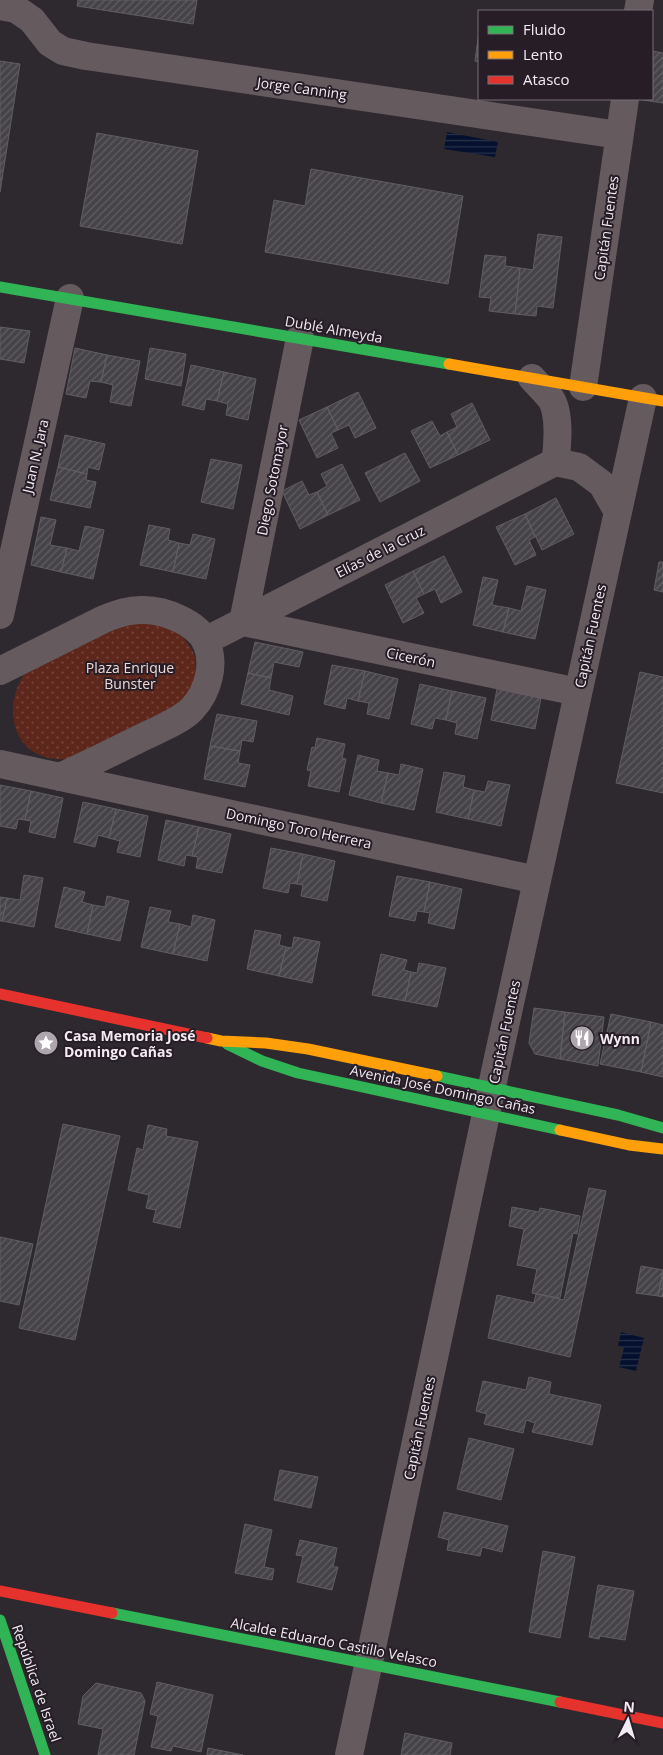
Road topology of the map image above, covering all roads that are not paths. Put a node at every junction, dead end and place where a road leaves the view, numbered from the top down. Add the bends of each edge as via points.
1 (0, 6) edge
2 (625, 100) edge
3 (619, 135) junction
4 (0, 287) edge
5 (70, 298) junction
6 (300, 338) junction
7 (532, 378) junction
8 (583, 387) junction
9 (653, 399) edge
10 (555, 462) junction
11 (618, 512) junction
12 (0, 615) edge
13 (243, 622) junction
14 (205, 641) junction
15 (0, 671) edge
16 (578, 692) junction
17 (0, 764) edge
18 (60, 777) junction
19 (537, 880) junction
20 (0, 994) edge
21 (221, 1041) junction
22 (492, 1087) junction
23 (486, 1115) junction
24 (663, 1128) edge
25 (663, 1149) edge
26 (0, 1591) edge
27 (0, 1620) edge
28 (369, 1664) junction
29 (663, 1722) edge
30 (45, 1755) edge
31 (349, 1755) edge

1 - 3 street, Jorge Canning via 16,9 32,20 50,43 63,51 86,56
2 - 3 street, Capitán Fuentes
3 - 8 street, Capitán Fuentes
4 - 5 main road, Dublé Almeyda
5 - 6 main road, Dublé Almeyda
5 - 12 street, Juan N. Jara
6 - 7 main road, Dublé Almeyda
6 - 13 street, Diego Sotomayor
7 - 8 main road, Dublé Almeyda
7 - 10 street via 551,400 554,409 558,443
8 - 9 main road, Dublé Almeyda
9 - 11 street, Capitán Fuentes
10 - 11 street via 579,466 602,484
10 - 13 street, Elías de la Cruz
11 - 16 street, Capitán Fuentes
13 - 14 street, Elías de la Cruz
13 - 16 street, Cicerón
14 - 15 street via 189,625 171,615 146,609 132,610 104,619
14 - 18 street via 210,652 208,681 191,710 168,725
16 - 19 street, Capitán Fuentes
17 - 18 street
18 - 19 street, Domingo Toro Herrera
19 - 22 street, Capitán Fuentes
20 - 21 main road, Avenida José Domingo Cañas
21 - 22 main road, Avenida José Domingo Cañas via 308,1049
21 - 23 main road, Avenida José Domingo Cañas via 263,1063
22 - 23 street, Capitán Fuentes
22 - 24 main road, Avenida José Domingo Cañas
23 - 25 main road, Avenida José Domingo Cañas
23 - 28 street, Capitán Fuentes
26 - 28 main road, Alcalde Eduardo Castillo Velasco
27 - 30 main road, República de Israel
28 - 29 main road, Alcalde Eduardo Castillo Velasco
28 - 31 street, Capitán Fuentes

